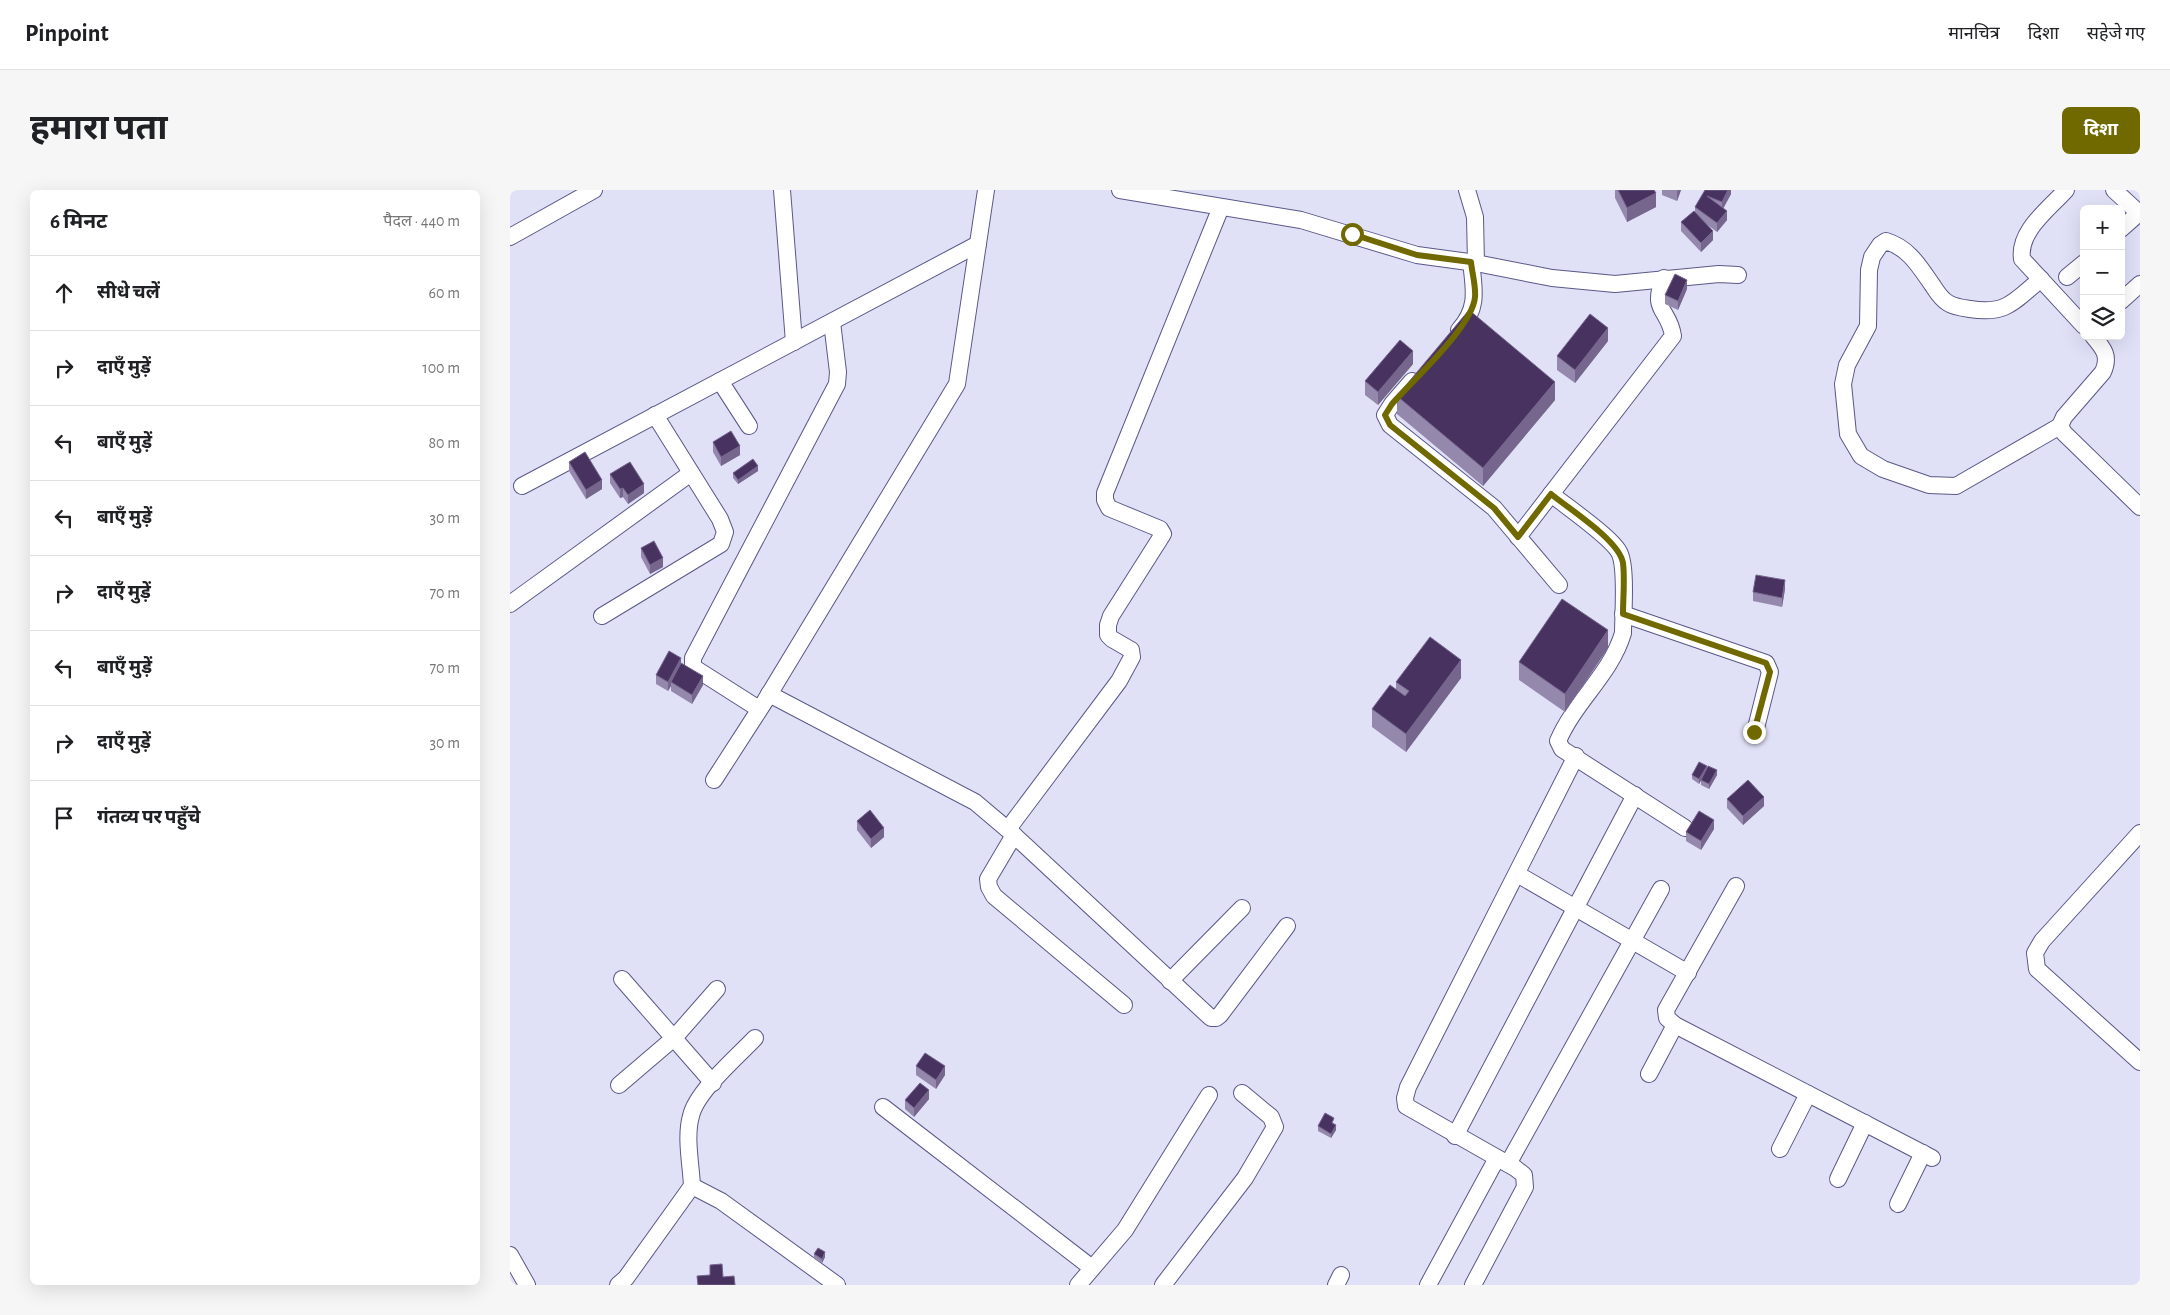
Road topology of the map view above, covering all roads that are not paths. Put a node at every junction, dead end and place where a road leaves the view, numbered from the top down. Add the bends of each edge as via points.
1 (594, 190) edge
2 (782, 190) edge
3 (986, 190) edge
4 (1120, 190) edge
5 (1467, 190) edge
6 (2066, 190) edge
7 (2114, 190) edge
8 (1221, 207) junction
9 (2140, 213) edge
10 (2125, 226) edge
11 (510, 237) edge
12 (978, 244) junction
13 (1474, 262) junction
14 (2080, 266) edge
15 (1738, 275) dead end
16 (2068, 277) dead end
17 (1664, 278) junction
18 (2041, 279) junction
19 (2140, 284) edge
20 (2125, 297) edge
21 (832, 322) junction
22 (2080, 322) edge
23 (2096, 340) edge
24 (794, 342) junction
25 (1449, 342) edge
26 (1423, 369) edge
27 (720, 381) junction
28 (655, 416) junction
29 (749, 426) dead end
30 (2060, 426) junction
31 (690, 473) junction
32 (522, 486) dead end
33 (1551, 494) junction
34 (2140, 507) edge
35 (1518, 537) junction
36 (1559, 586) dead end
37 (510, 604) edge
38 (1623, 614) junction
39 (602, 616) dead end
40 (769, 694) junction
41 (759, 709) junction
42 (1754, 732) dead end
43 (1576, 756) junction
44 (714, 780) dead end
45 (1635, 795) junction
46 (1685, 828) dead end
47 (1010, 832) junction
48 (2140, 833) edge
49 (1517, 874) junction
50 (1736, 886) dead end
51 (1661, 889) dead end
52 (1242, 908) dead end
53 (1575, 909) junction
54 (1287, 926) dead end
55 (1632, 941) junction
56 (1688, 973) junction
57 (622, 979) dead end
58 (1170, 981) junction
59 (717, 989) dead end
60 (1124, 1005) dead end
61 (1675, 1025) junction
62 (674, 1038) junction
63 (755, 1038) dead end
64 (2140, 1062) edge
65 (1649, 1074) dead end
66 (713, 1083) junction
67 (620, 1085) dead end
68 (1242, 1093) dead end
69 (1808, 1094) junction
70 (1209, 1096) dead end
71 (883, 1107) dead end
72 (1865, 1123) junction
73 (1455, 1136) junction
74 (1780, 1149) dead end
75 (1502, 1161) junction
76 (1838, 1179) dead end
77 (692, 1186) junction
78 (1898, 1204) dead end
79 (510, 1255) edge
80 (1092, 1268) junction
81 (526, 1285) edge
82 (618, 1285) edge
83 (837, 1285) edge
84 (1078, 1285) edge
85 (1163, 1285) edge
86 (1428, 1285) edge
87 (1473, 1285) edge

1 - 11 street
2 - 24 street
3 - 12 street
4 - 8 street
5 - 13 street via 1475,217
6 - 18 street via 2027,233 2021,248 2022,259
7 - 9 street
8 - 13 street via 1301,220 1417,255
8 - 47 street via 1105,493 1109,508 1160,529 1163,534 1108,625 1108,635 1131,650 1132,657 1119,681
9 - 10 street
12 - 21 street
12 - 40 street via 957,384
13 - 17 street via 1552,278 1615,284
13 - 25 street via 1476,297 1462,328
14 - 16 street
15 - 17 street
17 - 33 street via 1658,292 1658,304 1673,336
18 - 22 street
18 - 30 street via 2006,307 1996,311 1960,308 1948,304 1940,296 1912,255 1897,244 1886,241 1880,245 1869,270 1868,326 1848,365 1843,384 1848,434 1861,456 1883,469 1929,485 1956,486
19 - 20 street
21 - 24 street
21 - 41 street via 838,372 834,389 693,658 693,667
23 - 30 street via 2107,354 2107,364
24 - 27 street
26 - 35 street via 1385,415 1390,425 1494,508
27 - 28 street
27 - 29 street
28 - 31 street
28 - 32 street
30 - 34 street
31 - 37 street
31 - 39 street via 720,519 725,532 721,544
33 - 35 street
33 - 38 street via 1619,551
35 - 36 street
38 - 42 street via 1766,663 1770,672
38 - 43 street via 1623,633 1614,657 1564,726 1558,741 1562,749
40 - 41 street
40 - 47 street via 962,793
41 - 44 street
43 - 45 street
43 - 49 street
45 - 46 street
45 - 53 street
47 - 58 street
47 - 60 street via 988,880 994,896
48 - 64 street via 2042,941 2035,953 2036,969
49 - 53 street
49 - 73 street via 1405,1098 1406,1106
50 - 56 street
51 - 55 street
52 - 58 street
53 - 55 street
53 - 73 street
54 - 58 street via 1216,1018 1210,1018
55 - 56 street
55 - 75 street
56 - 61 street via 1666,1010 1667,1018
57 - 62 street
59 - 62 street
61 - 65 street
61 - 69 street
62 - 66 street
62 - 67 street
63 - 66 street
66 - 77 street via 697,1100 690,1116
68 - 85 street via 1271,1117 1275,1127 1245,1178
69 - 72 street
69 - 74 street
70 - 80 street via 1125,1230
71 - 80 street
72 - 76 street
72 - 78 street via 1928,1156
73 - 75 street
75 - 86 street
75 - 87 street via 1524,1176 1525,1187
77 - 82 street
77 - 83 street via 721,1201
79 - 81 street
80 - 84 street

